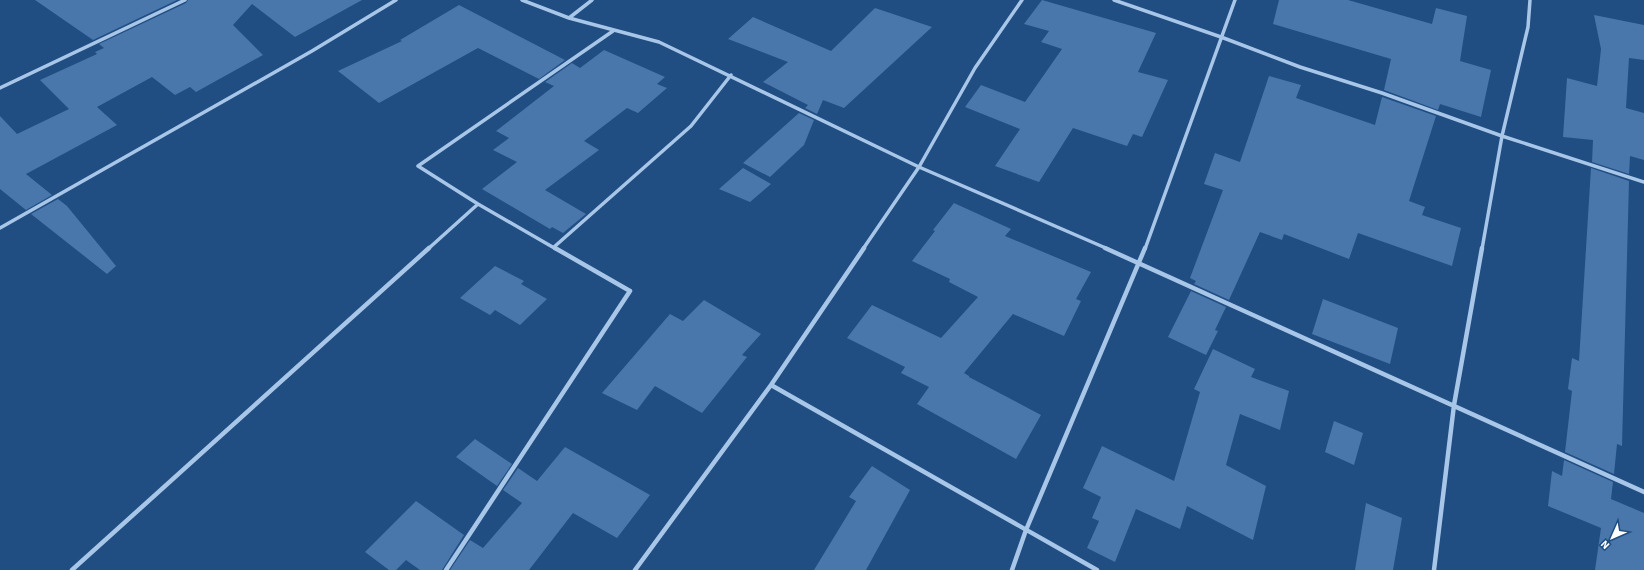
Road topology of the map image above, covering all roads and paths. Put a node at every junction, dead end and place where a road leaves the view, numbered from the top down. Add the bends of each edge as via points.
1 (185, 0) edge
2 (396, 0) edge
3 (522, 0) edge
4 (592, 0) edge
5 (1022, 0) edge
6 (1114, 0) edge
7 (1236, 0) edge
8 (1530, 0) edge
9 (569, 18) junction
10 (613, 31) junction
11 (1221, 37) junction
12 (731, 75) junction
13 (0, 88) edge
14 (1502, 136) junction
15 (919, 167) junction
16 (1644, 182) edge
17 (478, 204) junction
18 (0, 228) edge
19 (554, 247) junction
20 (1140, 263) junction
21 (772, 385) junction
22 (1454, 405) junction
23 (1644, 492) edge
24 (1026, 530) junction
25 (72, 570) edge
26 (446, 570) edge
27 (635, 570) edge
28 (1012, 570) edge
29 (1097, 570) edge
30 (1434, 570) edge

1 - 13 street
2 - 18 street via 312,51
3 - 9 street
4 - 9 street
5 - 15 street via 975,68
6 - 11 street
7 - 11 street
8 - 14 street via 1528,27
9 - 10 street
10 - 12 street via 659,42
10 - 17 street via 418,166
11 - 14 street via 1300,67
11 - 20 street
12 - 15 street
12 - 19 street via 691,126
14 - 16 street
14 - 22 street
15 - 20 street
15 - 21 street
17 - 19 street
17 - 25 street
19 - 26 street via 630,291
20 - 22 street
20 - 24 street
21 - 24 street
21 - 27 street
22 - 23 street
22 - 30 street
24 - 28 street
24 - 29 street

